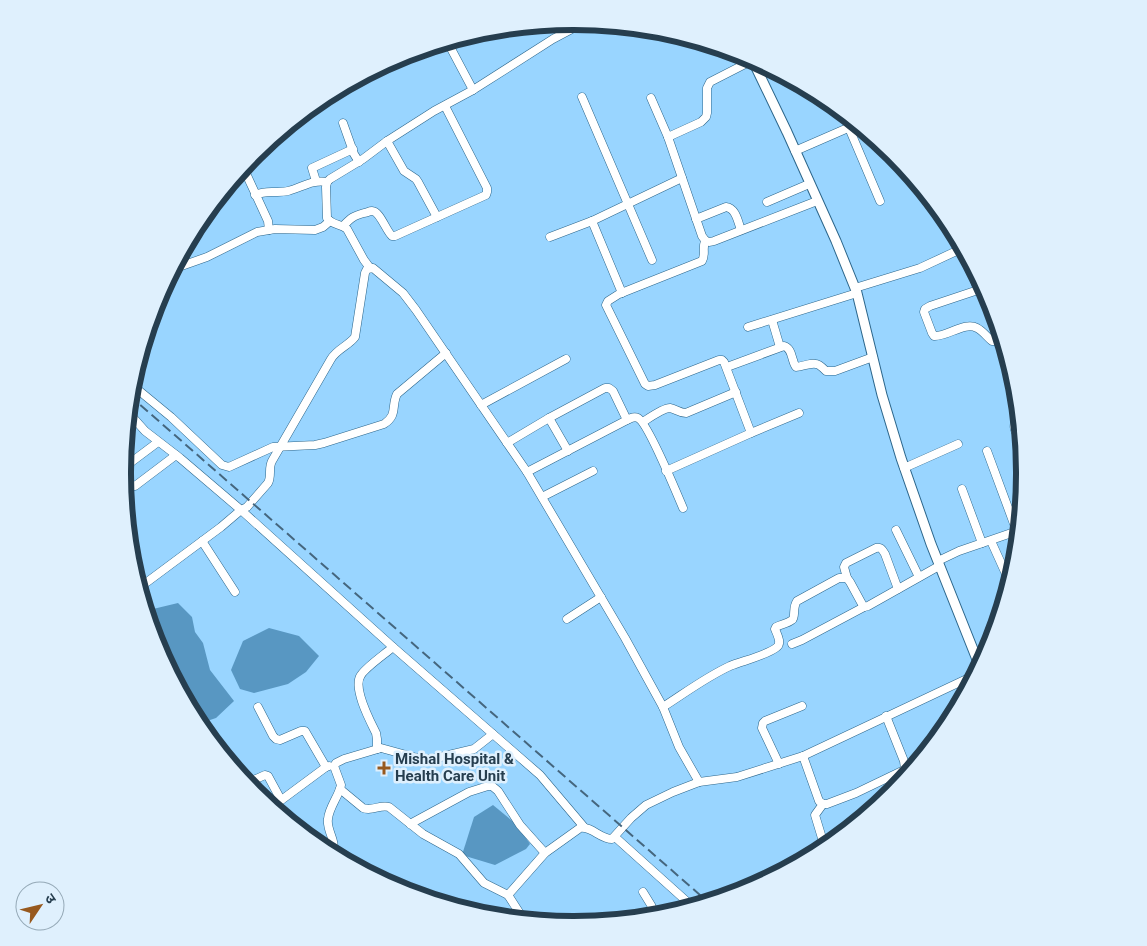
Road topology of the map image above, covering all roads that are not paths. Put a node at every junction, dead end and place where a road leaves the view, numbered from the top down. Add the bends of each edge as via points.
1 (570, 30) edge
2 (450, 48) edge
3 (743, 64) edge
4 (757, 71) edge
5 (473, 90) junction
6 (582, 97) dead end
7 (651, 98) dead end
8 (445, 106) junction
9 (344, 122) dead end
10 (849, 128) joint
11 (668, 137) junction
12 (387, 140) junction
13 (353, 149) junction
14 (795, 152) junction
15 (359, 162) junction
16 (246, 174) edge
17 (682, 178) junction
18 (316, 181) junction
19 (327, 182) junction
20 (809, 184) junction
21 (255, 195) junction
22 (817, 201) junction
23 (880, 201) dead end
24 (767, 202) dead end
25 (628, 204) junction
26 (437, 216) junction
27 (696, 219) junction
28 (330, 221) junction
29 (592, 221) junction
30 (343, 226) junction
31 (269, 230) junction
32 (741, 230) junction
33 (550, 238) dead end
34 (705, 241) junction
35 (956, 251) edge
36 (652, 260) dead end
37 (182, 266) edge
38 (370, 268) junction
39 (856, 290) junction
40 (977, 290) edge
41 (622, 293) junction
42 (772, 320) junction
43 (748, 327) dead end
44 (996, 341) edge
45 (780, 347) junction
46 (446, 353) junction
47 (874, 357) junction
48 (566, 359) dead end
49 (727, 367) junction
50 (138, 390) edge
51 (736, 392) junction
52 (481, 405) junction
53 (799, 413) dead end
54 (549, 418) junction
55 (134, 419) edge
56 (627, 420) junction
57 (643, 422) junction
58 (751, 433) junction
59 (158, 442) junction
60 (507, 443) junction
61 (958, 444) dead end
62 (281, 446) junction
63 (568, 450) junction
64 (987, 451) dead end
65 (176, 455) junction
66 (131, 462) edge
67 (904, 468) junction
68 (593, 471) dead end
69 (666, 471) junction
70 (527, 472) junction
71 (131, 486) edge
72 (962, 489) dead end
73 (542, 497) junction
74 (683, 508) dead end
75 (241, 510) junction
76 (1014, 521) edge
77 (896, 530) dead end
78 (1013, 533) edge
79 (991, 540) junction
80 (202, 541) junction
81 (982, 544) junction
82 (939, 563) junction
83 (1005, 572) edge
84 (919, 577) junction
85 (846, 578) junction
86 (145, 583) edge
87 (898, 589) junction
88 (235, 592) dead end
89 (601, 597) junction
90 (864, 607) junction
91 (566, 619) dead end
92 (792, 644) dead end
93 (393, 646) junction
94 (978, 654) edge
95 (965, 680) edge
96 (802, 706) dead end
97 (258, 707) dead end
98 (662, 707) junction
99 (886, 716) junction
100 (493, 734) junction
101 (377, 749) junction
102 (803, 756) junction
103 (779, 764) junction
104 (334, 766) junction
105 (326, 767) junction
106 (905, 767) edge
107 (896, 777) edge
108 (255, 780) edge
109 (699, 782) junction
110 (340, 789) junction
111 (281, 800) junction
112 (278, 803) edge
113 (823, 804) junction
114 (410, 824) junction
115 (584, 827) junction
116 (615, 837) junction
117 (824, 838) edge
118 (333, 845) edge
119 (545, 854) junction
120 (643, 892) dead end
121 (508, 895) junction
122 (687, 901) edge
123 (652, 908) edge
124 (519, 912) edge

1 - 5 street
2 - 5 street
3 - 11 street via 710,82 707,113 701,122
4 - 14 street
5 - 8 street
6 - 25 street
7 - 11 street
8 - 12 street
8 - 26 street via 487,192
9 - 13 street
10 - 14 street
10 - 23 street
11 - 17 street
12 - 15 street
12 - 26 street via 404,171 416,179
13 - 15 street
13 - 18 street via 312,168
14 - 20 street
15 - 19 street
16 - 21 street
17 - 25 street
17 - 27 street
18 - 19 street
18 - 21 street via 286,192 264,191
19 - 28 street via 327,218
20 - 22 street
20 - 24 street
21 - 31 street
22 - 32 street
22 - 39 street
25 - 29 street
25 - 36 street
26 - 30 street via 395,236 389,234 379,215 372,211 352,218
27 - 32 street via 726,206 733,209
27 - 34 street
28 - 30 street
28 - 31 street via 315,230
29 - 33 street
29 - 41 street
30 - 38 street
31 - 37 street via 253,233
32 - 34 street via 714,241
34 - 41 street via 702,260
35 - 39 street via 920,268
38 - 46 street via 403,293
38 - 62 street via 365,273 355,337 334,354
39 - 42 street
39 - 47 street
40 - 44 street via 930,306 924,312 934,336 973,327
41 - 49 street via 608,301 606,306 645,384 655,385 719,360
42 - 43 street
42 - 45 street
45 - 47 street via 788,347 796,367 818,364 826,371 835,371
45 - 49 street
46 - 52 street
46 - 62 street via 397,394 392,418 384,424 315,445
47 - 67 street
48 - 52 street
49 - 51 street
50 - 62 street via 226,467 268,448
51 - 57 street via 686,413 665,409
51 - 58 street
52 - 60 street
53 - 58 street
54 - 56 street via 608,388
54 - 60 street
54 - 63 street
55 - 59 street
56 - 57 street via 634,417
56 - 63 street
57 - 69 street
58 - 69 street
59 - 65 street
59 - 66 street
60 - 70 street
61 - 67 street
62 - 75 street via 270,466 268,483
63 - 70 street
64 - 76 street
65 - 71 street via 135,486
65 - 75 street
67 - 82 street
68 - 73 street
69 - 74 street
70 - 73 street
72 - 81 street
73 - 89 street
75 - 80 street
75 - 93 street
77 - 84 street
78 - 79 street
79 - 81 street
79 - 83 street
80 - 86 street
80 - 88 street
81 - 82 street
82 - 84 street
82 - 94 street
84 - 87 street
85 - 87 street via 846,562 880,548
85 - 90 street
85 - 98 street via 839,578 797,601 792,620 779,624 775,629 780,641 778,647 726,668
87 - 90 street
89 - 91 street
89 - 98 street
90 - 92 street
93 - 100 street
93 - 101 street via 359,680 359,695 376,733
95 - 99 street
96 - 103 street via 762,725
97 - 105 street via 276,739 305,731
98 - 109 street
99 - 102 street
99 - 106 street
100 - 101 street via 474,749 432,759
100 - 115 street via 545,780
101 - 104 street via 339,761
102 - 103 street
102 - 113 street via 819,801
103 - 109 street via 737,777
104 - 105 street
104 - 110 street via 341,781
105 - 111 street
107 - 113 street
108 - 111 street via 268,776
109 - 116 street via 646,805
110 - 114 street via 363,808 389,807
110 - 118 street via 328,817
111 - 112 street
113 - 117 street via 815,816
114 - 119 street via 469,792 492,786
114 - 121 street via 455,851 484,883
115 - 116 street via 606,839
115 - 119 street
116 - 122 street
119 - 121 street
120 - 123 street
121 - 124 street

